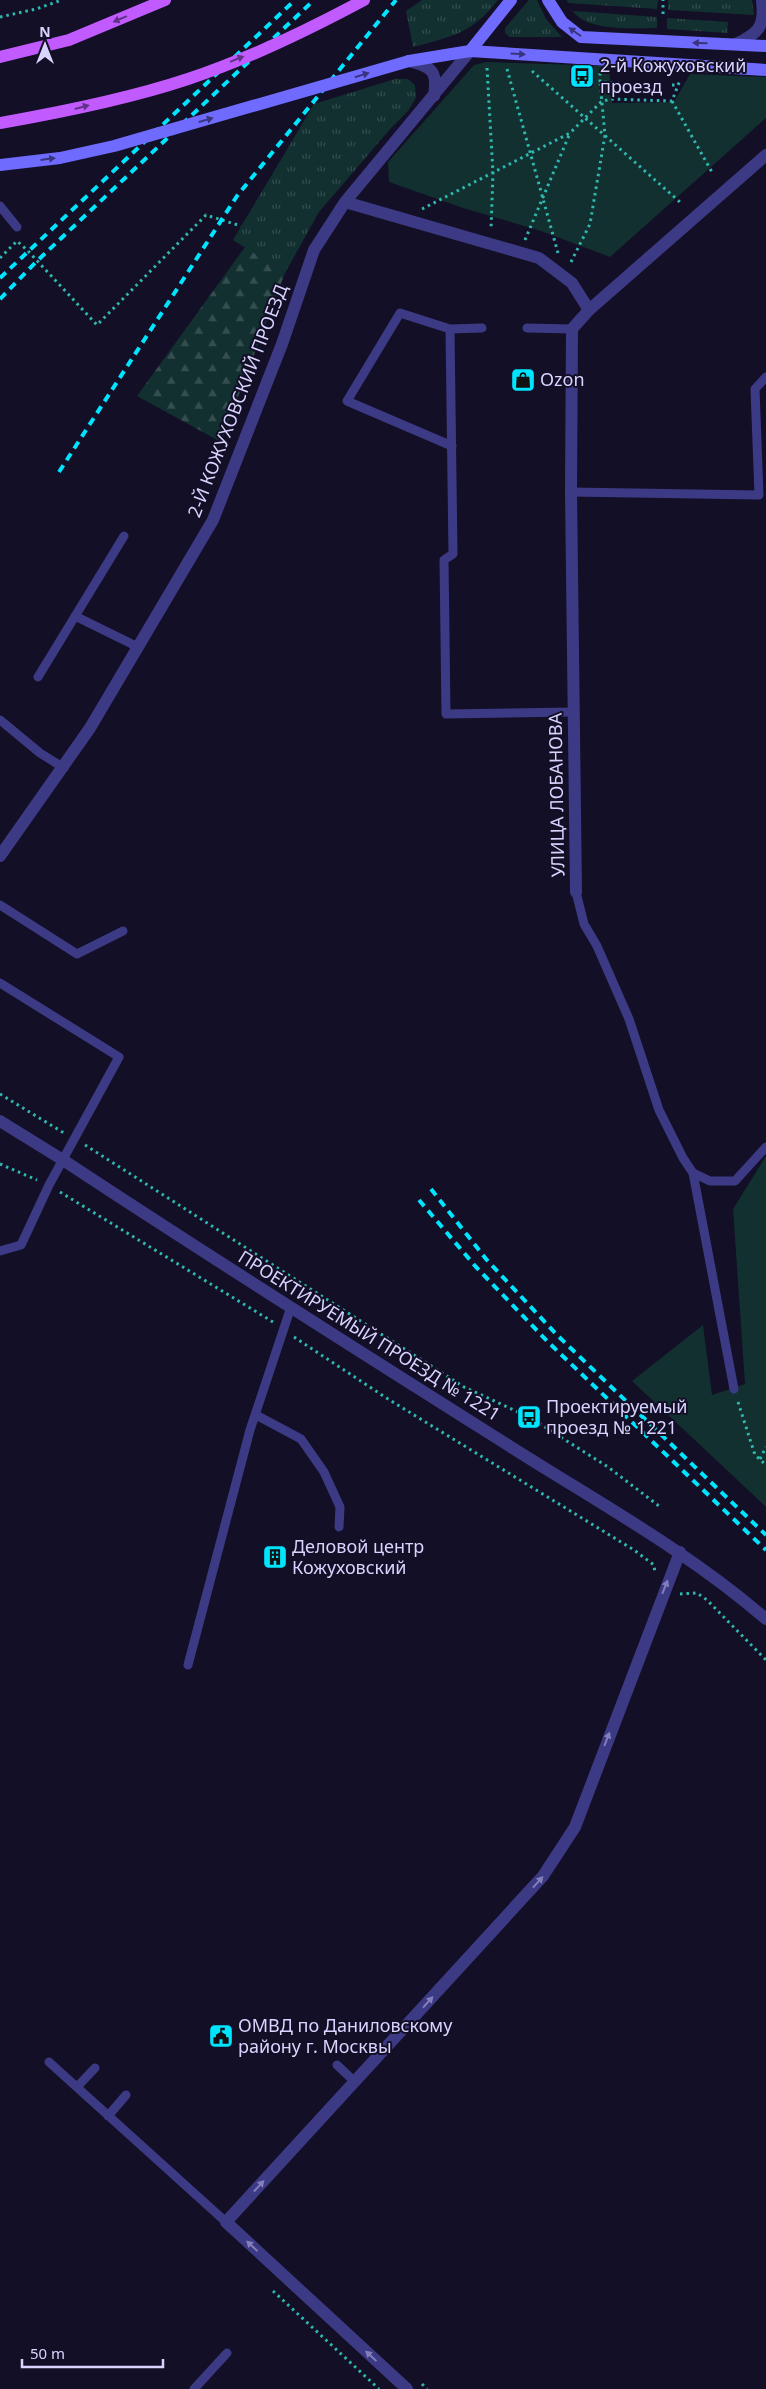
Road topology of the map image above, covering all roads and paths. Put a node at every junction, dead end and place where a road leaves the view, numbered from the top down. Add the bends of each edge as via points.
1 (62, 0) edge
2 (165, 0) edge
3 (364, 0) edge
4 (511, 0) edge
5 (548, 0) edge
6 (663, 0) edge
7 (762, 0) edge
8 (663, 14) dead end
9 (0, 17) edge
10 (736, 44) junction
11 (766, 46) edge
12 (470, 51) junction
13 (0, 57) edge
14 (409, 60) junction
15 (506, 66) dead end
16 (487, 67) dead end
17 (528, 68) dead end
18 (766, 70) edge
19 (600, 71) dead end
20 (600, 82) junction
21 (621, 83) dead end
22 (672, 84) dead end
23 (434, 96) junction
24 (672, 101) junction
25 (601, 102) junction
26 (586, 118) junction
27 (0, 123) edge
28 (570, 133) junction
29 (605, 135) junction
30 (531, 154) junction
31 (766, 155) edge
32 (0, 165) edge
33 (493, 172) junction
34 (712, 174) dead end
35 (543, 198) junction
36 (346, 202) junction
37 (681, 203) dead end
38 (0, 206) edge
39 (416, 212) dead end
40 (17, 226) dead end
41 (241, 226) dead end
42 (491, 232) dead end
43 (525, 240) dead end
44 (559, 254) dead end
45 (0, 258) edge
46 (571, 262) dead end
47 (589, 310) junction
48 (482, 328) dead end
49 (527, 328) dead end
50 (450, 329) junction
51 (572, 329) junction
52 (766, 377) edge
53 (452, 446) junction
54 (762, 477) edge
55 (571, 492) junction
56 (124, 536) dead end
57 (76, 616) junction
58 (138, 647) junction
59 (38, 677) dead end
60 (573, 712) junction
61 (0, 720) edge
62 (64, 768) junction
63 (0, 856) edge
64 (576, 892) joint
65 (0, 905) edge
66 (123, 931) dead end
67 (0, 984) edge
68 (0, 1094) edge
69 (0, 1121) edge
70 (74, 1138) junction
71 (766, 1147) edge
72 (63, 1160) junction
73 (0, 1164) edge
74 (694, 1173) junction
75 (49, 1186) junction
76 (0, 1251) edge
77 (291, 1307) junction
78 (282, 1328) junction
79 (734, 1389) joint
80 (256, 1414) junction
81 (766, 1447) edge
82 (760, 1459) junction
83 (766, 1465) edge
84 (659, 1506) dead end
85 (339, 1528) dead end
86 (680, 1552) junction
87 (653, 1581) dead end
88 (677, 1595) dead end
89 (766, 1619) edge
90 (766, 1660) edge
91 (188, 1665) dead end
92 (49, 2062) dead end
93 (337, 2064) dead end
94 (95, 2068) dead end
95 (354, 2082) junction
96 (77, 2087) junction
97 (126, 2096) dead end
98 (108, 2116) junction
99 (226, 2222) junction
100 (273, 2291) dead end
101 (227, 2353) dead end
102 (420, 2382) dead end
103 (194, 2389) edge
104 (379, 2389) edge
105 (407, 2389) edge
106 (427, 2389) edge

1 - 9 path
2 -> 13 main road via 69,40
27 -> 3 main road, bridge via 64,112 188,79 296,36
4 - 12 main road, 2-Й КОЖУХОВСКИЙ ПРОЕЗД
10 -> 5 main road via 581,37 562,22
6 - 8 path
7 - 10 street via 764,17 754,35
10 - 11 main road
12 - 14 main road
12 -> 18 main road
12 - 23 street, 2-Й КОЖУХОВСКИЙ ПРОЕЗД
14 - 23 street via 433,71 436,82
32 -> 14 main road, bridge via 60,158 114,146
15 - 30 path
16 - 33 path
17 - 26 path
19 - 20 path
20 - 21 path
20 - 25 path
22 - 24 path via 678,85
23 - 36 street, 2-Й КОЖУХОВСКИЙ ПРОЕЗД
24 - 25 path via 610,99
24 - 34 path
25 - 26 path
25 - 29 path
26 - 28 path
26 - 29 path
28 - 30 path
28 - 35 path
29 - 37 path
29 - 46 path via 590,224
30 - 33 path
30 - 35 path
31 - 47 street
33 - 39 path
33 - 42 path
35 - 43 path
35 - 44 path
36 - 47 street via 539,258 572,283
36 - 58 street, 2-Й КОЖУХОВСКИЙ ПРОЕЗД via 314,250 282,344 213,520
38 - 40 lane
41 - 45 path via 206,215 97,325 17,241
47 - 51 street
48 - 50 lane
49 - 51 lane
50 - 53 lane
50 - 53 lane via 400,313 346,401
51 - 55 street, УЛИЦА ЛОБАНОВА
52 - 54 lane via 756,389
53 - 60 lane via 453,554 444,560 446,714
54 - 55 lane via 759,495
55 - 60 street, УЛИЦА ЛОБАНОВА
56 - 57 lane
57 - 58 lane
57 - 59 lane
58 - 62 street, 2-Й КОЖУХОВСКИЙ ПРОЕЗД
60 - 64 street, УЛИЦА ЛОБАНОВА
61 - 62 lane
62 - 63 street, 2-Й КОЖУХОВСКИЙ ПРОЕЗД
64 - 74 lane, УЛИЦА ЛОБАНОВА via 584,924 629,1020 658,1110
65 - 66 lane via 76,954
67 - 70 lane via 119,1057
68 - 70 path
69 - 72 street, ПРОЕКТИРУЕМЫЙ ПРОЕЗД № 1221
70 - 72 lane
70 - 84 path via 464,1387 529,1417 608,1467
71 - 74 lane via 735,1181 710,1181
72 - 75 lane
72 - 77 street, ПРОЕКТИРУЕМЫЙ ПРОЕЗД № 1221
73 - 75 path
74 - 79 lane, УЛИЦА ЛОБАНОВА
75 - 76 lane via 21,1245
75 - 78 path
77 - 78 lane
77 - 86 street, ПРОЕКТИРУЕМЫЙ ПРОЕЗД № 1221
78 - 80 lane
78 - 87 path via 388,1399 634,1550 654,1565
79 - 82 path via 755,1455
80 - 85 lane via 300,1438 324,1472 340,1507
80 - 91 lane
81 - 82 path
82 - 83 path
86 - 89 street, ПРОЕКТИРУЕМЫЙ ПРОЕЗД № 1221
95 -> 86 street via 543,1876 575,1827
88 - 90 path via 697,1593 707,1600
92 - 96 lane
93 - 95 lane
94 - 96 lane
99 -> 95 street
96 - 98 lane
97 - 98 lane
98 - 99 lane
105 -> 99 street
100 - 104 path
101 - 103 lane
102 - 106 path

